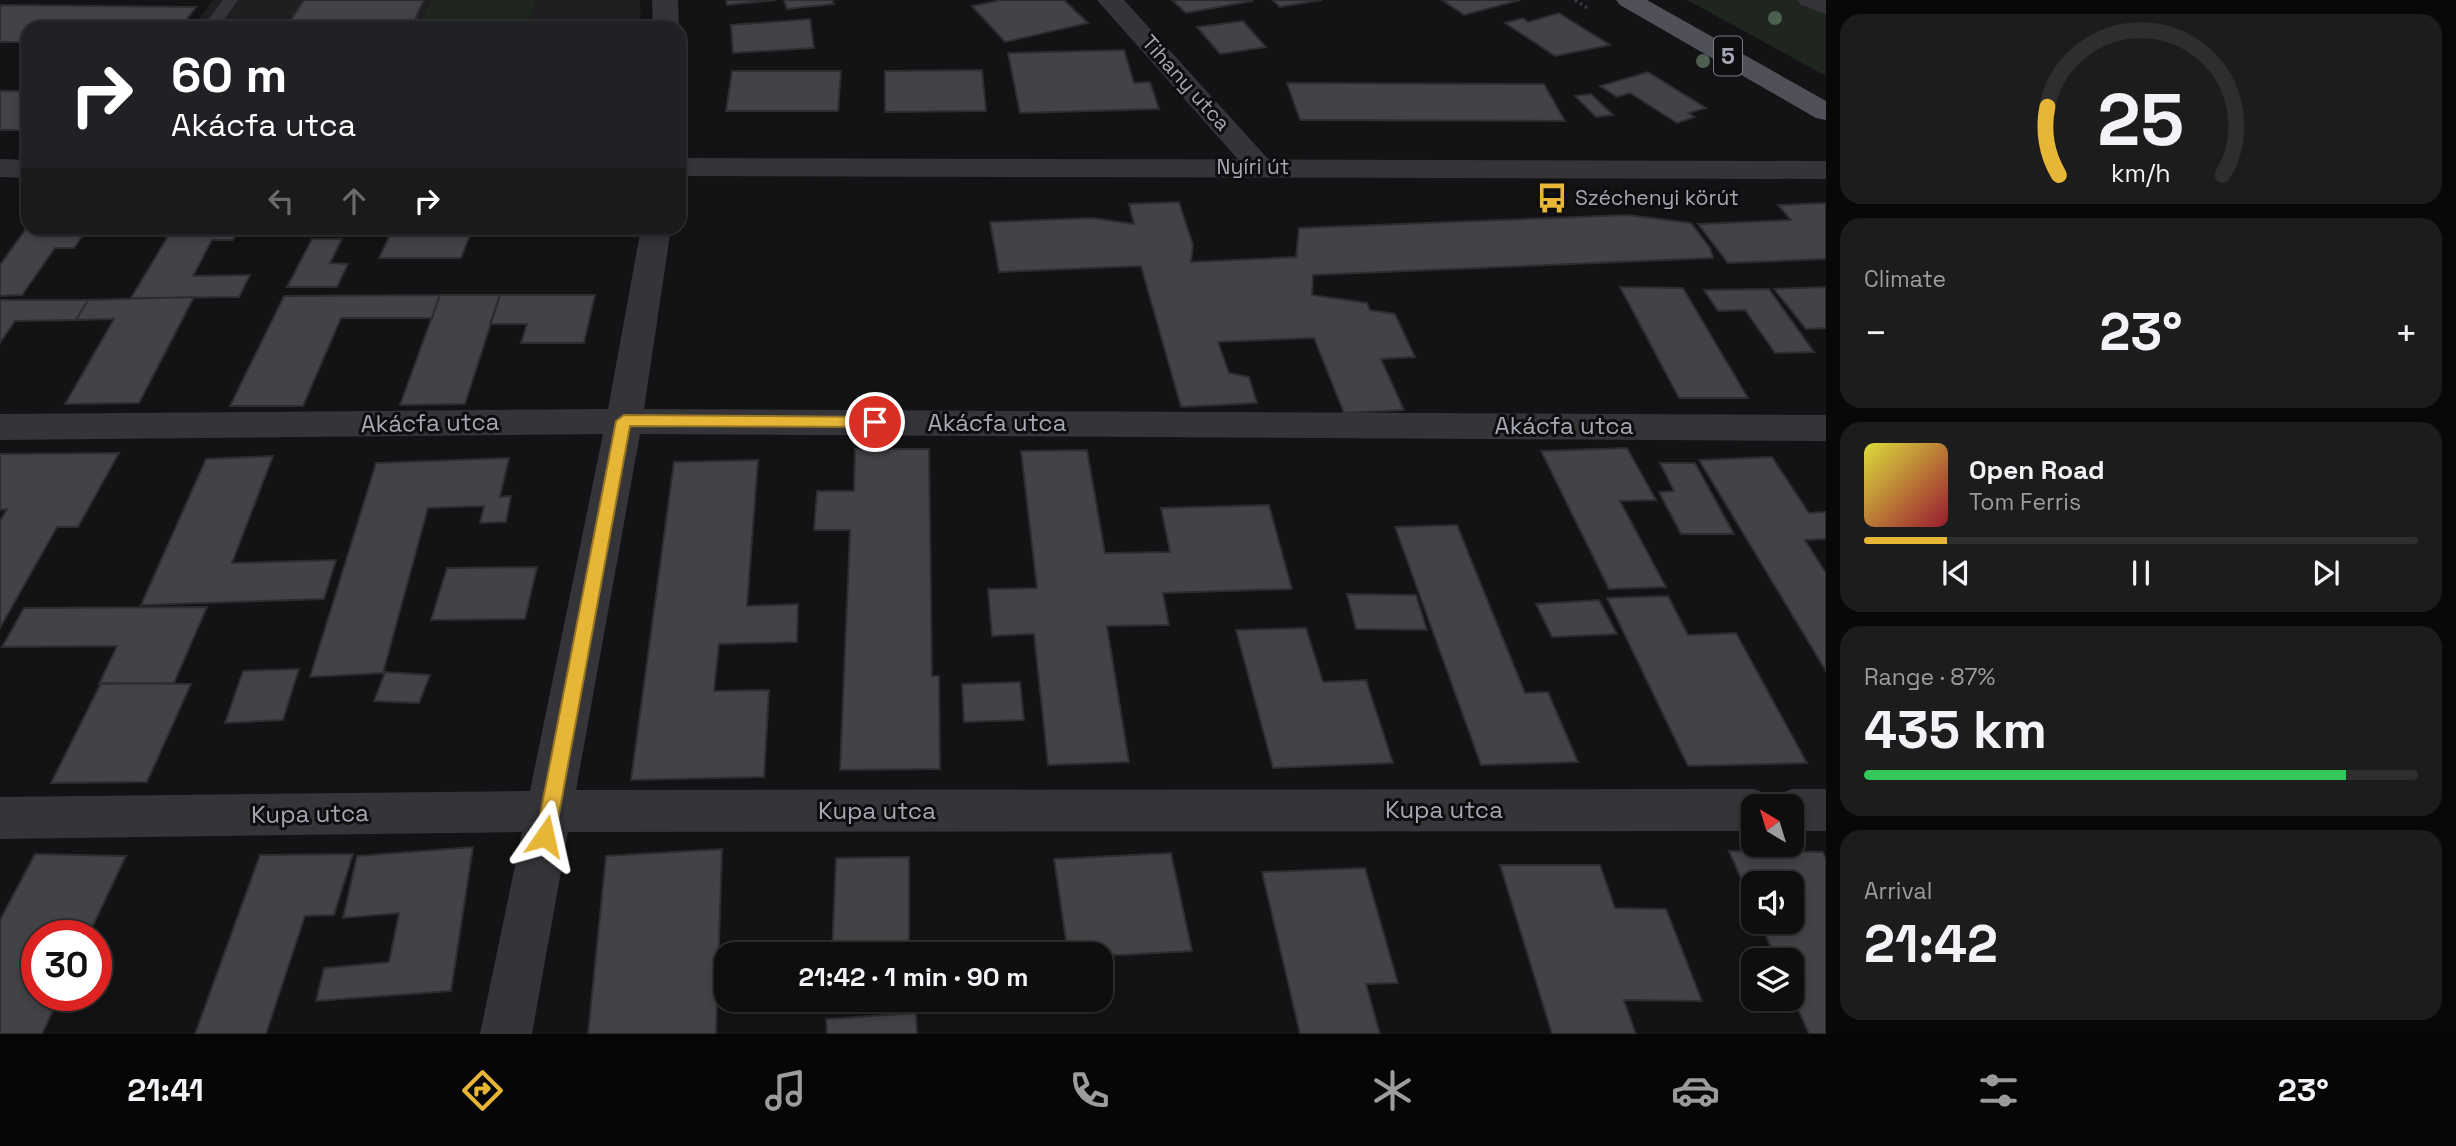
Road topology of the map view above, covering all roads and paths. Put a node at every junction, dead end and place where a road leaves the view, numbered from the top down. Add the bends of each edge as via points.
1 (231, 0) edge
2 (665, 0) edge
3 (1110, 0) edge
4 (1629, 0) edge
5 (1810, 0) edge
6 (1826, 6) edge
7 (215, 21) edge
8 (666, 21) edge
9 (1826, 112) edge
10 (686, 167) edge
11 (1261, 167) junction
12 (0, 169) edge
13 (21, 169) edge
14 (1826, 170) edge
15 (655, 235) edge
16 (624, 421) junction
17 (0, 427) edge
18 (1826, 428) edge
19 (1741, 810) edge
20 (1804, 810) edge
21 (1826, 810) edge
22 (550, 811) junction
23 (0, 818) edge
24 (506, 1034) edge

1 - 7 lane
2 - 8 street
3 - 11 street, Tihany utca
4 - 9 main road, 5
5 - 6 street
10 - 11 street, Nyíri út
11 - 14 street, Nyíri út
12 - 13 street
15 - 16 street
16 - 17 street, Akácfa utca
16 - 18 street, Akácfa utca
16 - 22 street
19 - 22 street, Kupa utca
20 - 21 street
22 - 23 street, Kupa utca
22 - 24 street

